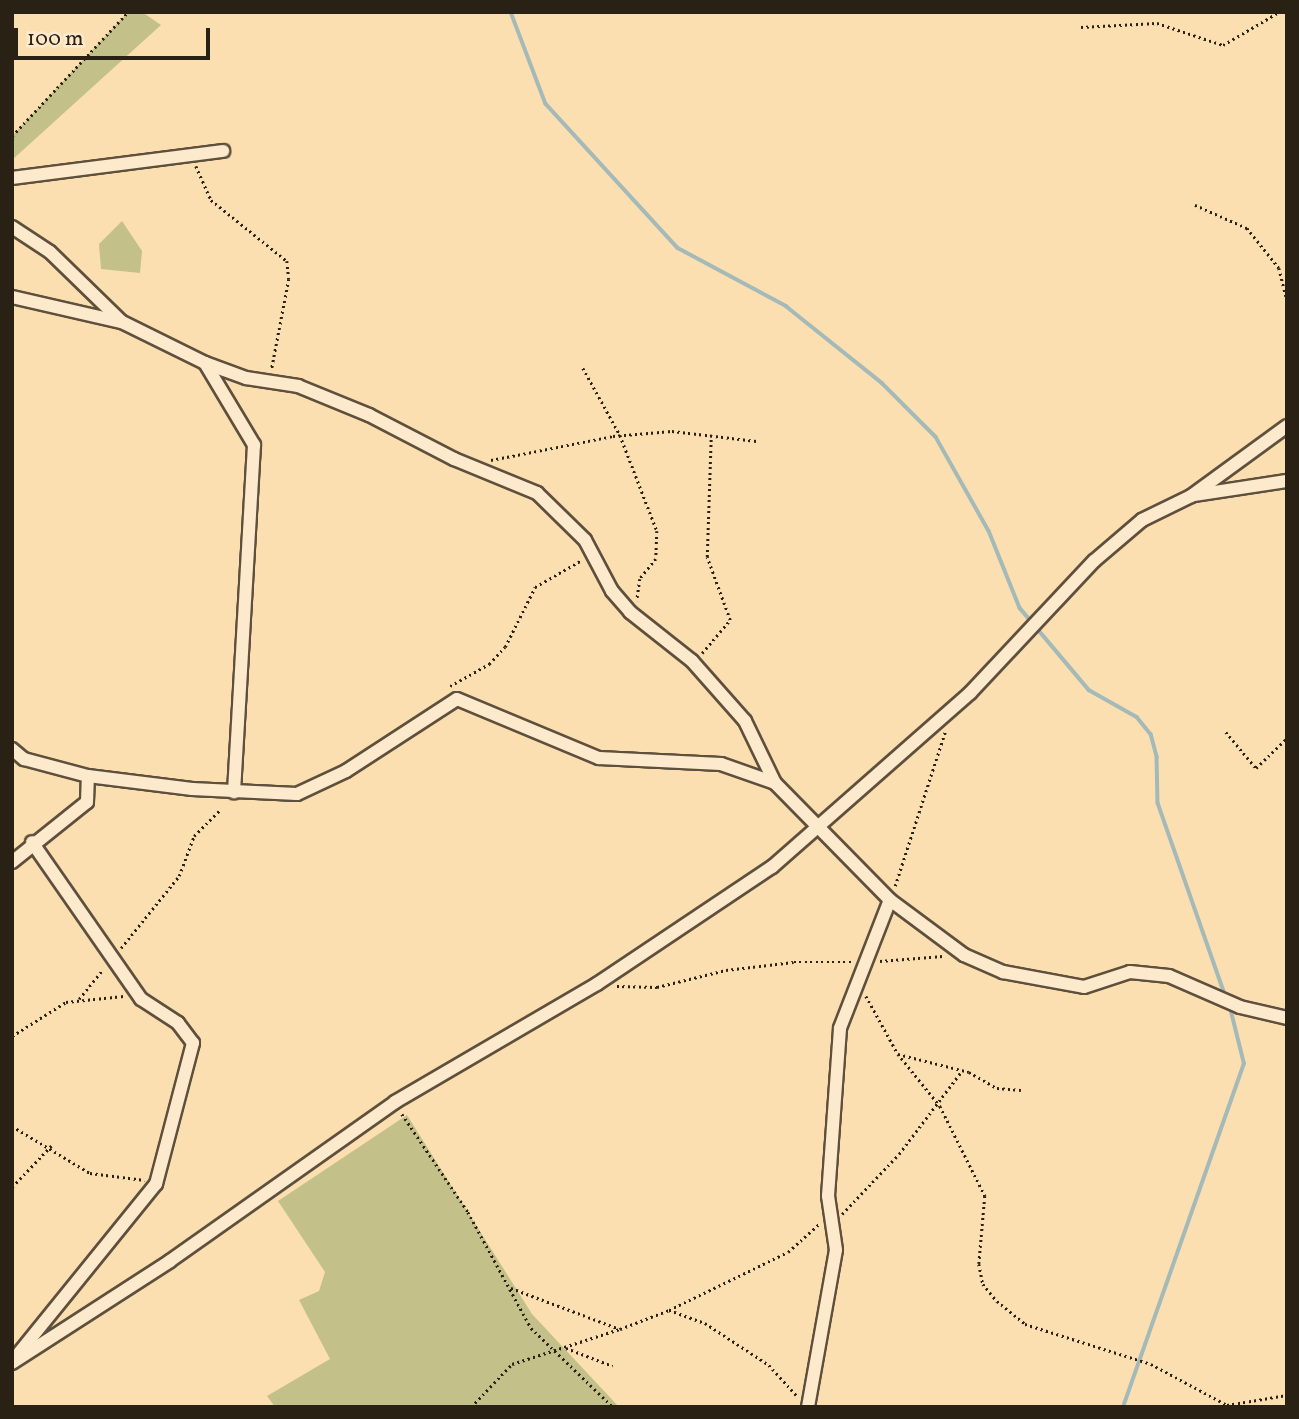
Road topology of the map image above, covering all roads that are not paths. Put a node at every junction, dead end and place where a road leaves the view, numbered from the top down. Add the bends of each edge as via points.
1 (223, 151) dead end
2 (12, 178) edge
3 (12, 227) edge
4 (12, 297) edge
5 (122, 322) junction
6 (205, 363) junction
7 (1287, 426) edge
8 (1287, 481) edge
9 (1191, 495) junction
10 (12, 749) edge
11 (88, 776) junction
12 (775, 783) junction
13 (234, 792) junction
14 (820, 827) junction
15 (32, 842) junction
16 (12, 862) edge
17 (890, 900) junction
18 (1287, 1018) edge
19 (12, 1362) edge
20 (808, 1406) edge

1 - 2 street
3 - 5 street via 50,252
4 - 5 street
5 - 6 street
6 - 12 street via 298,386 537,493 561,512 591,552 612,591 692,662 745,721
6 - 13 street via 254,446
7 - 9 street
8 - 9 street
9 - 14 street via 1163,506 1094,561 988,675
10 - 11 street via 24,759
11 - 13 street
11 - 15 street via 87,802
12 - 13 street via 721,764 599,758 457,699 346,771 297,794
12 - 14 street
14 - 17 street
14 - 19 street via 772,867 597,984 395,1102 149,1275
15 - 16 street
15 - 19 street via 141,999 178,1023 193,1043 156,1184
17 - 18 street via 964,955 1003,972 1084,987 1130,972 1169,976 1240,1007
17 - 20 street via 840,1028 828,1196 836,1222 836,1250

